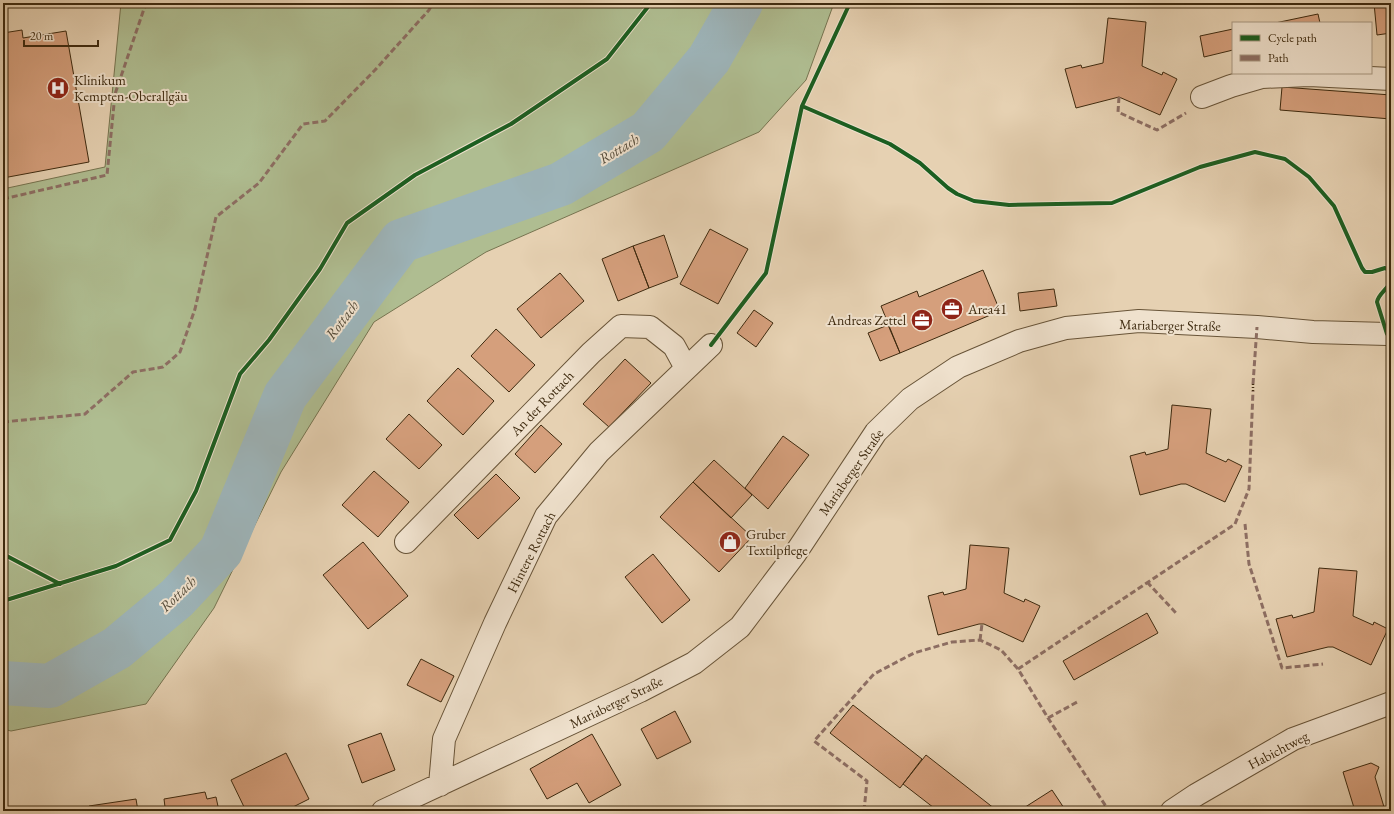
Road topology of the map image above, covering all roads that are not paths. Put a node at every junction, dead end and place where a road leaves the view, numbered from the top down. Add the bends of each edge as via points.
1 (1391, 79) edge
2 (1202, 97) dead end
3 (1391, 332) edge
4 (711, 345) dead end
5 (686, 368) junction
6 (406, 542) dead end
7 (1391, 703) edge
8 (440, 784) junction
9 (1198, 803) edge
10 (383, 811) edge
11 (1172, 811) edge

1 - 2 street via 1309,75 1262,77
3 - 8 street, Mariaberger Straße via 1313,332 1139,322 1066,328 1019,341 958,367 910,399 876,432 795,554 740,627 694,663 640,691
4 - 5 street, Hintere Rottach
5 - 6 street, An der Rottach via 674,346 650,327 621,326
5 - 8 street, Hintere Rottach via 599,452 546,516 444,739
7 - 9 street, Habichtweg via 1293,739
8 - 10 street, Mariaberger Straße
9 - 11 street, Habichtweg

